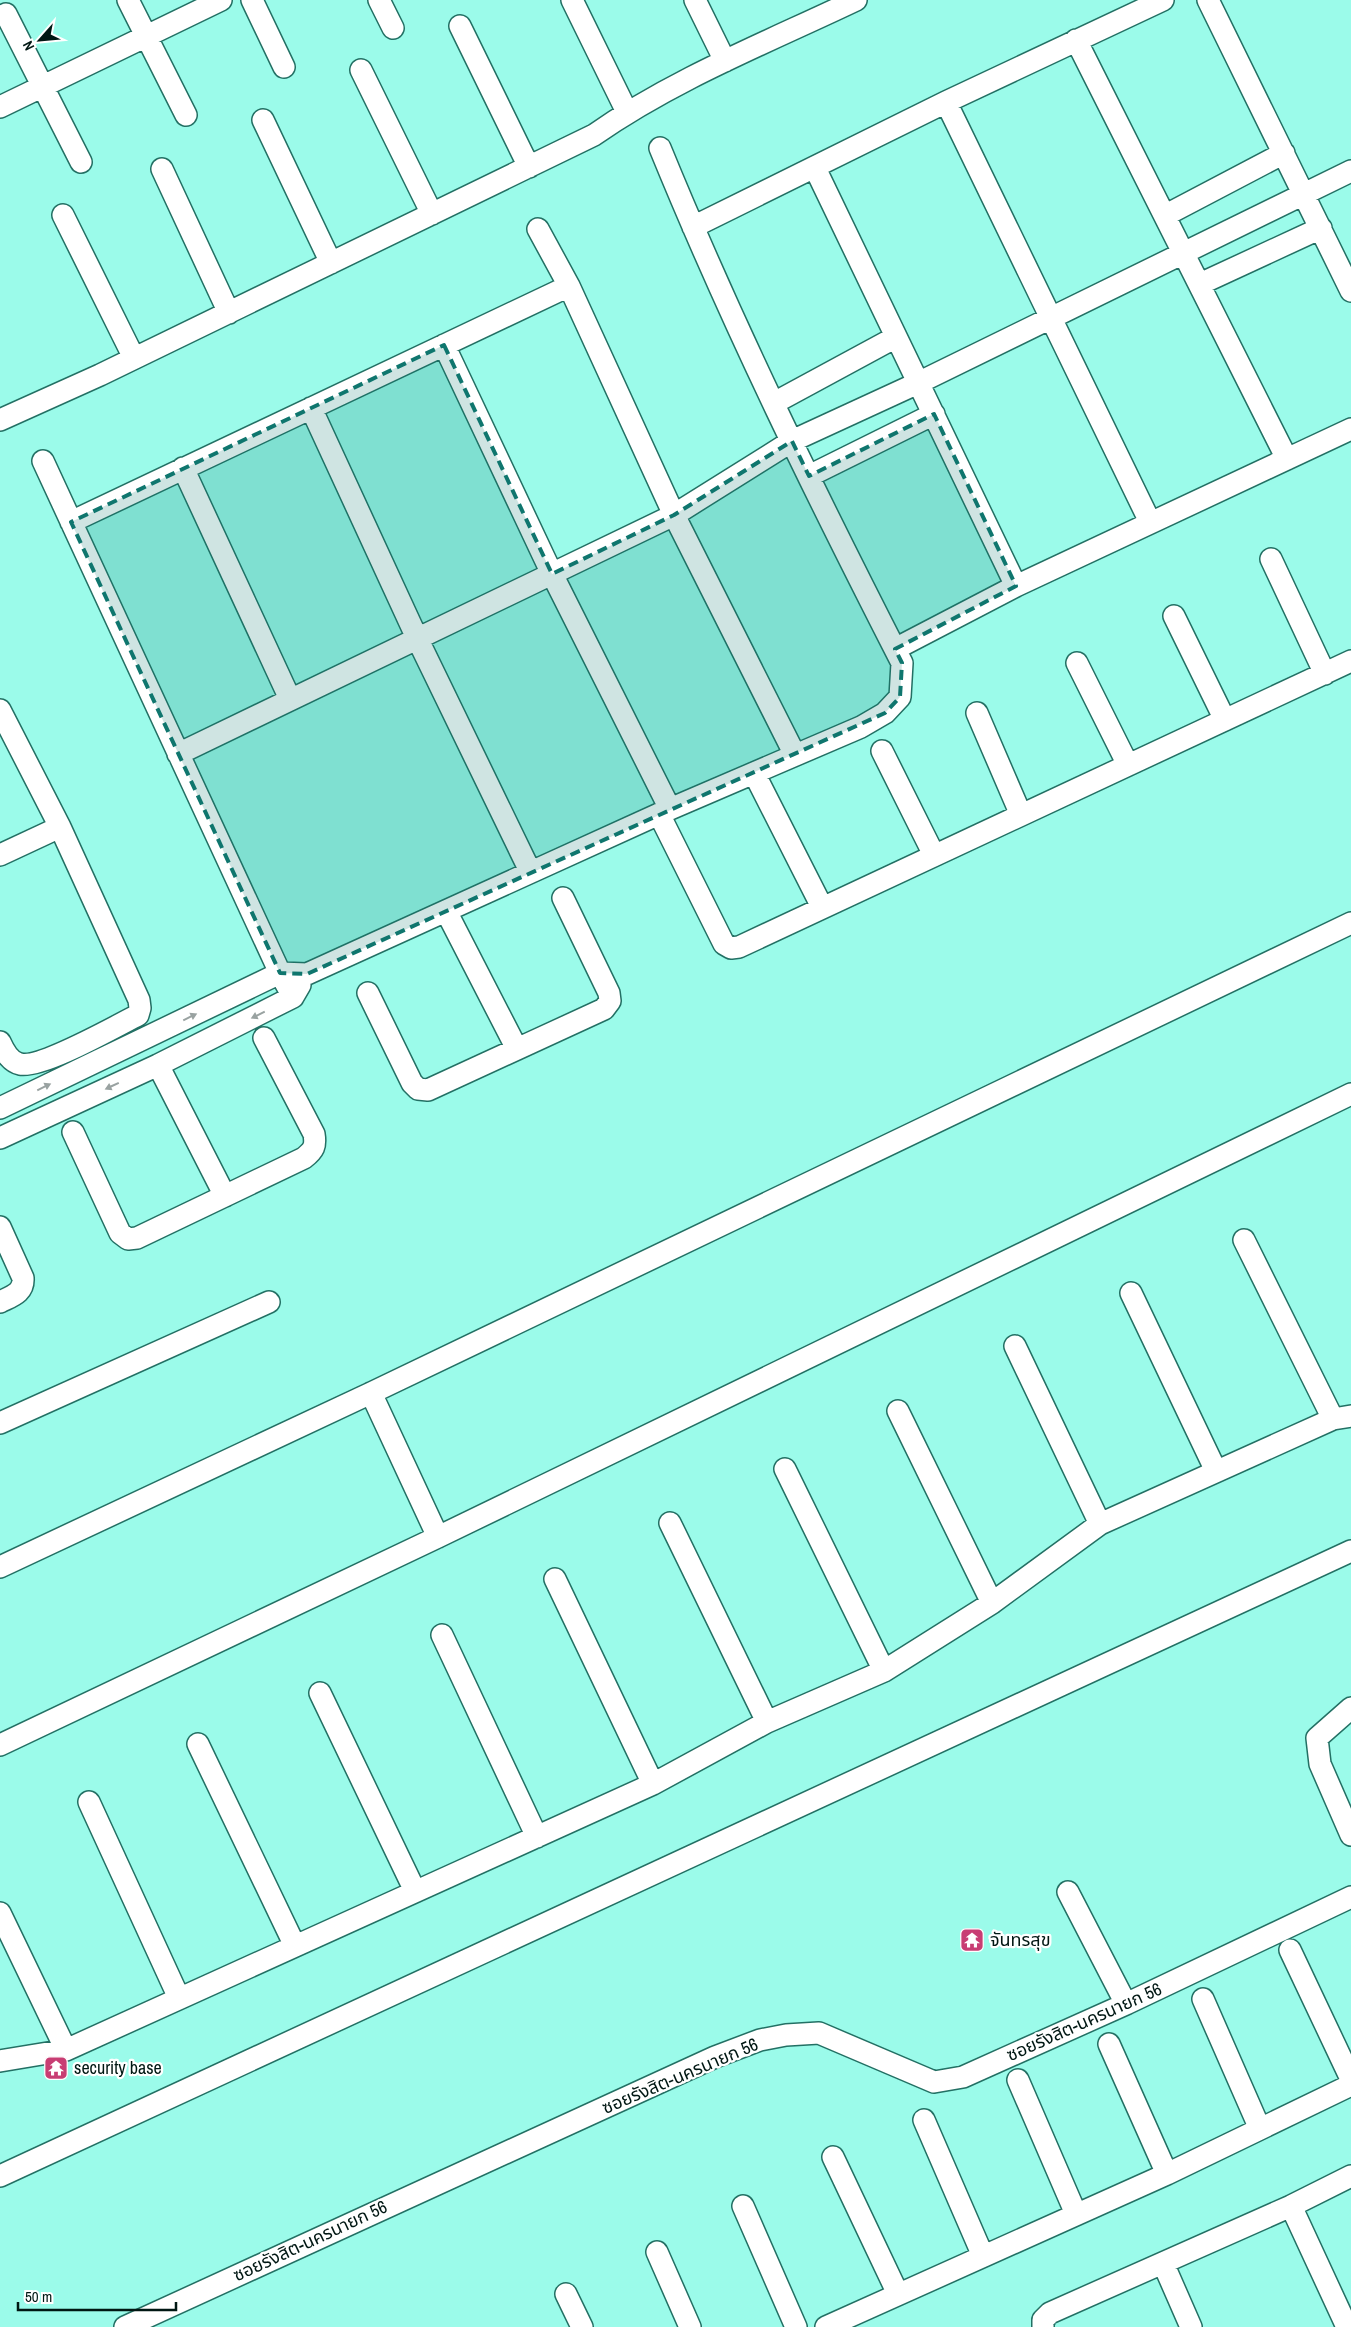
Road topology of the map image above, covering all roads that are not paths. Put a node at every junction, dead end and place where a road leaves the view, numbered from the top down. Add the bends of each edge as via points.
1 (128, 0) edge
2 (222, 0) edge
3 (252, 0) edge
4 (379, 0) edge
5 (572, 0) edge
6 (695, 0) edge
7 (856, 0) edge
8 (1162, 0) edge
9 (1208, 0) edge
10 (824, 7) edge
11 (6, 14) dead end
12 (460, 26) dead end
13 (393, 28) dead end
14 (145, 36) junction
15 (1076, 40) junction
16 (725, 61) junction
17 (284, 67) dead end
18 (361, 70) dead end
19 (44, 85) junction
20 (946, 102) junction
21 (0, 107) edge
22 (627, 112) junction
23 (186, 115) dead end
24 (263, 120) dead end
25 (660, 148) dead end
26 (1284, 154) junction
27 (81, 162) dead end
28 (529, 167) junction
29 (815, 168) junction
30 (162, 169) dead end
31 (1351, 171) edge
32 (1304, 194) junction
33 (432, 214) junction
34 (63, 215) dead end
35 (1166, 215) junction
36 (538, 228) dead end
37 (693, 228) junction
38 (1321, 228) junction
39 (1184, 252) junction
40 (331, 263) junction
41 (1200, 284) junction
42 (569, 286) junction
43 (1351, 291) edge
44 (229, 312) junction
45 (1049, 317) junction
46 (896, 337) junction
47 (444, 346) junction
48 (134, 358) junction
49 (918, 383) junction
50 (774, 404) junction
51 (311, 408) junction
52 (934, 414) junction
53 (0, 420) edge
54 (1351, 429) edge
55 (792, 441) junction
56 (1287, 459) junction
57 (43, 461) dead end
58 (183, 468) junction
59 (809, 476) junction
60 (674, 514) junction
61 (71, 522) junction
62 (1150, 522) junction
63 (1271, 559) dead end
64 (552, 574) junction
65 (1016, 586) junction
66 (1174, 616) dead end
67 (417, 638) junction
68 (895, 649) junction
69 (1351, 661) edge
70 (1077, 663) dead end
71 (1325, 674) junction
72 (290, 699) junction
73 (0, 710) edge
74 (977, 713) dead end
75 (1224, 720) junction
76 (882, 751) dead end
77 (178, 754) junction
78 (795, 755) junction
79 (1128, 765) junction
80 (754, 773) junction
81 (664, 812) junction
82 (1021, 815) junction
83 (60, 826) junction
84 (0, 855) edge
85 (934, 855) junction
86 (530, 871) junction
87 (563, 898) dead end
88 (822, 907) junction
89 (446, 911) junction
90 (1351, 923) edge
91 (280, 973) junction
92 (307, 974) junction
93 (368, 992) dead end
94 (293, 997) junction
95 (264, 1038) dead end
96 (0, 1042) edge
97 (517, 1049) junction
98 (158, 1065) junction
99 (1351, 1094) edge
100 (0, 1108) edge
101 (74, 1132) dead end
102 (0, 1138) edge
103 (225, 1196) junction
104 (0, 1227) edge
105 (1244, 1240) dead end
106 (1131, 1293) dead end
107 (0, 1302) edge
108 (269, 1302) dead end
109 (1015, 1346) dead end
110 (372, 1393) junction
111 (898, 1411) dead end
112 (1342, 1418) edge
113 (0, 1423) edge
114 (785, 1469) dead end
115 (1216, 1471) junction
116 (670, 1523) dead end
117 (1100, 1524) junction
118 (438, 1537) junction
119 (1351, 1550) edge
120 (0, 1567) edge
121 (555, 1579) dead end
122 (992, 1603) junction
123 (442, 1635) dead end
124 (884, 1671) junction
125 (320, 1693) dead end
126 (1351, 1708) edge
127 (767, 1722) junction
128 (198, 1744) dead end
129 (0, 1745) edge
130 (653, 1784) junction
131 (89, 1802) dead end
132 (1351, 1835) edge
133 (537, 1837) junction
134 (415, 1891) junction
135 (1068, 1892) dead end
136 (1351, 1897) edge
137 (0, 1912) edge
138 (295, 1946) junction
139 (1290, 1950) dead end
140 (179, 1998) junction
141 (1202, 1999) dead end
142 (1126, 2004) junction
143 (1109, 2044) dead end
144 (66, 2050) junction
145 (0, 2061) edge
146 (1351, 2079) edge
147 (1018, 2080) dead end
148 (1351, 2085) edge
149 (924, 2120) dead end
150 (1260, 2129) junction
151 (833, 2157) dead end
152 (1167, 2174) junction
153 (0, 2176) edge
154 (1351, 2176) edge
155 (743, 2206) dead end
156 (1291, 2206) junction
157 (1076, 2214) junction
158 (657, 2252) dead end
159 (983, 2256) junction
160 (1163, 2263) junction
161 (566, 2294) dead end
162 (898, 2294) junction
163 (125, 2327) edge
164 (582, 2327) edge
165 (690, 2327) edge
166 (796, 2327) edge
167 (826, 2327) edge
168 (1043, 2327) edge
169 (1191, 2327) edge
170 (1347, 2327) edge

1 - 14 street
2 - 14 street
3 - 17 street
4 - 13 street
5 - 22 street
6 - 16 street
7 - 10 street
8 - 15 street
9 - 26 street
10 - 16 street
11 - 19 street
12 - 28 street
14 - 19 street
14 - 23 street
15 - 20 street
15 - 35 street
16 - 22 street
18 - 33 street
19 - 21 street
19 - 27 street
20 - 29 street
20 - 45 street
22 - 28 street via 594,135
24 - 40 street
25 - 37 street
26 - 32 street
26 - 35 street
28 - 33 street
29 - 37 street
29 - 46 street
30 - 44 street
31 - 32 street
32 - 38 street
32 - 39 street
33 - 40 street
34 - 48 street
35 - 39 street
36 - 42 street
37 - 50 street
38 - 41 street
38 - 43 street
39 - 41 street
39 - 45 street
40 - 44 street
41 - 56 street
42 - 47 street
42 - 60 street
44 - 48 street
45 - 49 street
45 - 62 street
46 - 49 street
46 - 50 street
47 - 51 street
47 - 64 street
48 - 53 street
49 - 52 street
49 - 55 street
50 - 55 street
51 - 58 street
51 - 67 street
52 - 59 street
52 - 65 street
54 - 56 street
55 - 59 street
55 - 60 street
56 - 62 street
57 - 61 street
58 - 61 street
58 - 72 street
59 - 68 street
60 - 64 street
60 - 78 street
61 - 77 street
62 - 65 street
63 - 71 street
64 - 67 street
64 - 81 street
65 - 68 street
66 - 75 street
67 - 72 street
67 - 86 street
68 - 78 street via 902,664 900,697 885,713 836,739
69 - 71 street
70 - 79 street
71 - 75 street
72 - 77 street
73 - 83 street
74 - 82 street
75 - 79 street
76 - 85 street
77 - 91 street
78 - 80 street
79 - 82 street
80 - 81 street
80 - 88 street
81 - 86 street
81 - 88 street via 724,944 731,948 740,947
82 - 85 street
83 - 84 street
83 - 96 street via 140,1008 138,1015 31,1065 19,1064 5,1054
85 - 88 street
86 - 89 street
87 - 97 street via 610,1001 604,1009
89 - 92 street
89 - 97 street
90 - 110 street
91 - 92 street
91 - 94 street
100 -> 91 street
92 - 94 street
93 - 97 street via 412,1083 418,1089 428,1090
94 -> 98 street
95 - 103 street via 314,1134 316,1144 304,1158
98 -> 102 street
98 - 103 street
99 - 118 street
101 - 103 street via 120,1233 128,1239 137,1238
104 - 107 street via 24,1285 20,1292
105 - 112 street
106 - 115 street
108 - 113 street
109 - 117 street
110 - 118 street
110 - 120 street
111 - 122 street
112 - 115 street
114 - 124 street
115 - 117 street
116 - 127 street
117 - 122 street
118 - 129 street
119 - 153 street
121 - 130 street
122 - 124 street
123 - 133 street
124 - 127 street
125 - 134 street
126 - 132 street via 1317,1738 1320,1764
127 - 130 street
128 - 138 street
130 - 133 street
131 - 140 street
133 - 134 street
134 - 138 street
135 - 142 street
136 - 142 street, ซอยรังสิต-นครนายก 56
137 - 144 street
138 - 140 street
139 - 146 street
140 - 144 street
141 - 150 street
142 - 163 street, ซอยรังสิต-นครนายก 56 via 963,2077 934,2082 819,2034 760,2040 716,2057
143 - 152 street
144 - 145 street
147 - 157 street
148 - 150 street
149 - 159 street
150 - 152 street
151 - 162 street
152 - 157 street
154 - 156 street
155 - 166 street
156 - 160 street
156 - 170 street
157 - 159 street
158 - 165 street
159 - 162 street
160 - 168 street via 1050,2313 1043,2320
160 - 169 street
161 - 164 street
162 - 167 street

